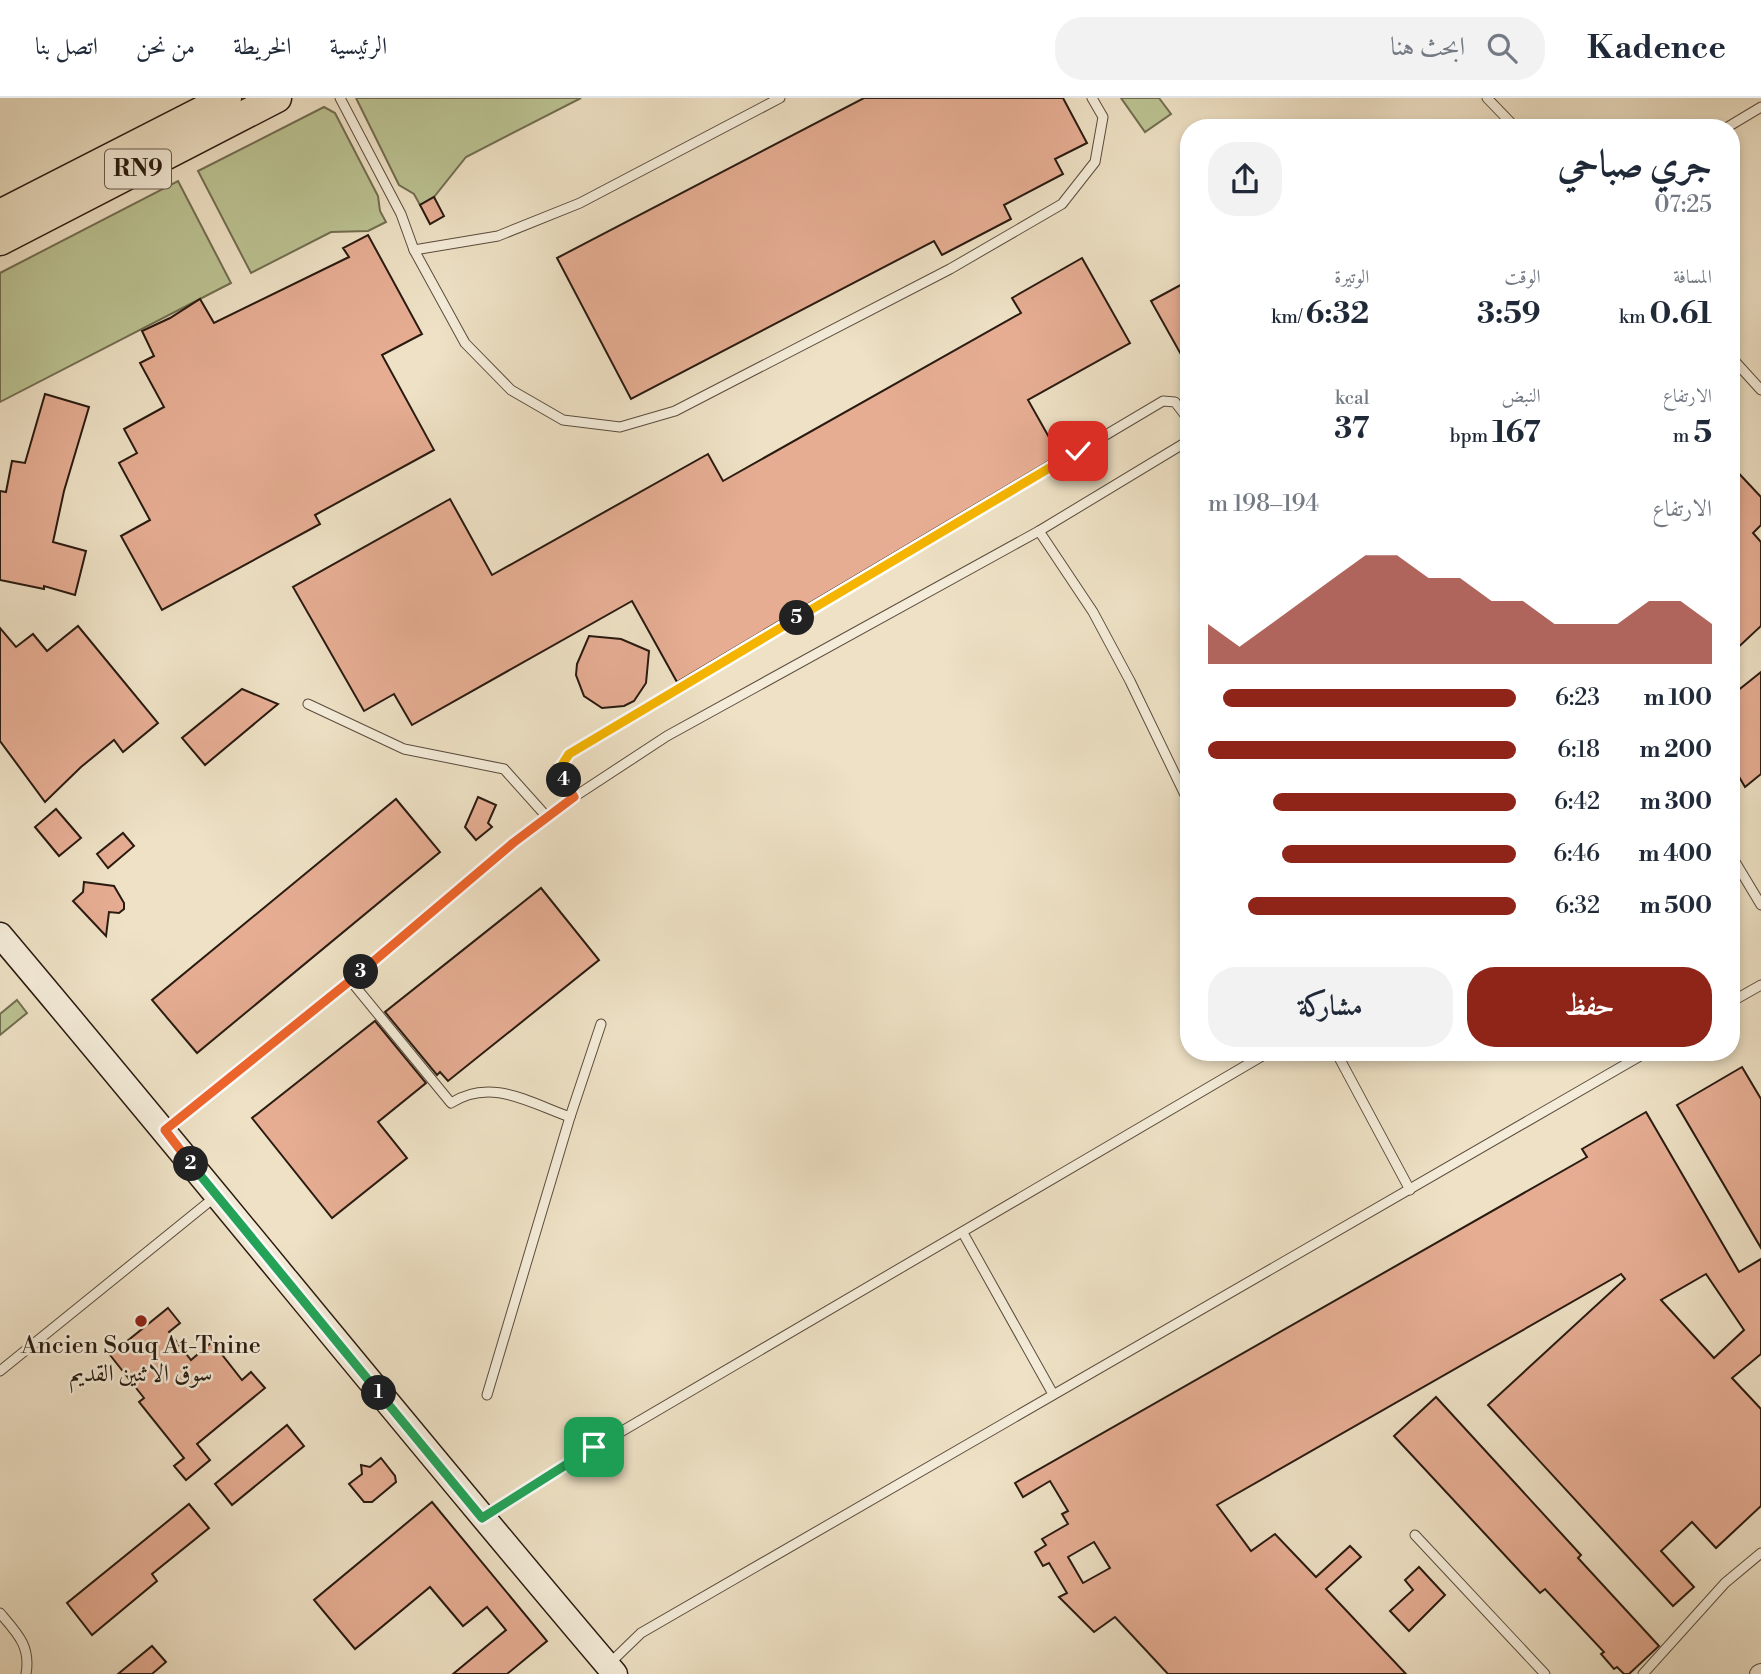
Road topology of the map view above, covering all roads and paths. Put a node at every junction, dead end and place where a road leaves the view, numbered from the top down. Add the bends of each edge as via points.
1 (227, 98) edge
2 (277, 98) edge
3 (340, 98) edge
4 (780, 98) edge
5 (1092, 98) edge
6 (1487, 98) edge
7 (1761, 107) edge
8 (1507, 119) edge
9 (1740, 120) edge
10 (0, 214) edge
11 (0, 241) edge
12 (414, 250) junction
13 (1740, 367) edge
14 (1761, 390) edge
15 (1180, 409) edge
16 (1180, 446) edge
17 (1039, 531) junction
18 (308, 704) dead end
19 (1180, 784) edge
20 (574, 797) junction
21 (547, 817) junction
22 (1740, 870) edge
23 (1761, 905) edge
24 (0, 935) edge
25 (350, 980) junction
26 (1761, 985) edge
27 (1740, 997) edge
28 (601, 1024) dead end
29 (1254, 1061) edge
30 (1341, 1061) edge
31 (1632, 1061) edge
32 (570, 1117) junction
33 (165, 1130) junction
34 (1410, 1190) junction
35 (216, 1196) junction
36 (964, 1233) junction
37 (0, 1371) edge
38 (1053, 1394) junction
39 (487, 1395) dead end
40 (482, 1518) junction
41 (1415, 1535) dead end
42 (1761, 1553) edge
43 (2, 1618) edge
44 (608, 1671) edge
45 (26, 1674) edge
46 (1545, 1674) edge
47 (1643, 1674) edge

1 - 10 main road, RN9
2 - 11 main road, RN9
3 - 12 lane via 401,214
4 - 12 lane via 580,202 498,236
5 - 12 lane via 1103,117 1095,163 1062,204 950,269 675,411 620,427 563,420 511,390 466,343
6 - 8 lane
7 - 9 lane
13 - 14 lane
15 - 20 lane via 1175,402 1163,401 569,754 560,768
16 - 17 lane
17 - 19 lane via 1093,612
17 - 20 lane via 667,736
18 - 21 lane via 404,749 504,769
20 - 21 lane
21 - 25 lane
22 - 23 lane
24 - 33 street
25 - 32 lane via 451,1103 477,1091 495,1091
25 - 33 lane
26 - 27 lane
28 - 32 lane
29 - 36 lane
30 - 34 lane
31 - 34 lane
32 - 39 lane
33 - 35 street
34 - 38 lane
35 - 37 lane
35 - 40 street
36 - 38 lane
36 - 40 lane via 594,1447
38 - 44 lane via 642,1633
40 - 44 street
41 - 46 lane
42 - 47 lane via 1724,1583
43 - 45 lane via 19,1636 29,1657

